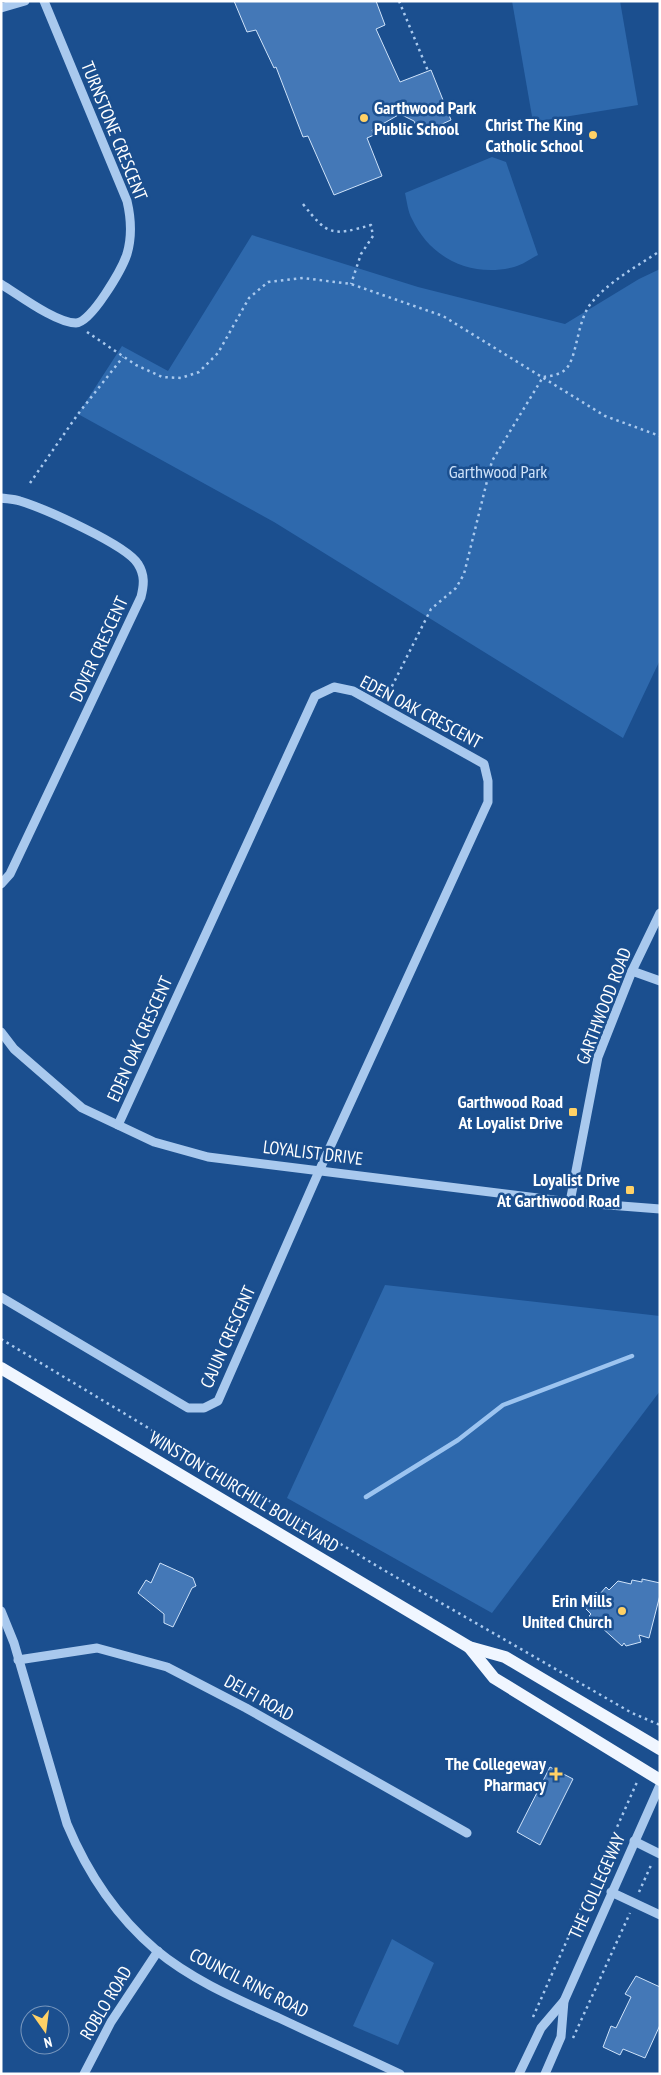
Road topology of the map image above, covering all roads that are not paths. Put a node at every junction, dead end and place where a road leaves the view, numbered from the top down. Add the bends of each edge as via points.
1 (25, 1) edge
2 (44, 1) edge
3 (1, 8) edge
4 (1, 284) edge
5 (1, 498) edge
6 (1, 884) edge
7 (660, 913) edge
8 (632, 971) junction
9 (660, 981) edge
10 (1, 1032) edge
11 (118, 1125) junction
12 (320, 1169) junction
13 (570, 1202) junction
14 (660, 1209) edge
15 (1, 1297) edge
16 (1, 1368) edge
17 (1, 1611) edge
18 (469, 1646) junction
19 (18, 1660) junction
20 (660, 1749) edge
21 (660, 1780) edge
22 (660, 1784) edge
23 (467, 1833) dead end
24 (634, 1841) junction
25 (658, 1853) edge
26 (612, 1892) junction
27 (660, 1915) edge
28 (158, 1951) junction
29 (564, 2001) junction
30 (84, 2074) edge
31 (400, 2074) edge
32 (518, 2074) edge
33 (545, 2074) edge

1 - 3 street
2 - 4 street, TURNSTONE CRESCENT via 130,212 130,240 126,255 91,314 79,323 60,319
5 - 6 street, DOVER CRESCENT via 19,501 74,524 129,554 138,564 144,580 141,597 10,874
7 - 8 street, GARTHWOOD ROAD
8 - 9 street
8 - 13 street, GARTHWOOD ROAD via 598,1057
10 - 11 street, LOYALIST DRIVE via 31,1066 82,1108
11 - 12 street, LOYALIST DRIVE via 154,1142 208,1157
11 - 12 street, EDEN OAK CRESCENT via 315,696 334,687 353,692 484,764 488,802
12 - 13 street, LOYALIST DRIVE
12 - 15 street, CAJUN CRESCENT via 218,1401 204,1408 188,1408
13 - 14 street, LOYALIST DRIVE
16 - 18 main road, WINSTON CHURCHILL BOULEVARD
17 - 19 street, COUNCIL RING ROAD
18 - 20 main road, WINSTON CHURCHILL BOULEVARD via 505,1657
18 - 21 main road, WINSTON CHURCHILL BOULEVARD via 494,1678
19 - 23 street, DELFI ROAD via 97,1648 167,1667
19 - 28 street, COUNCIL RING ROAD via 76,1846 113,1904
22 - 24 street, THE COLLEGEWAY
24 - 25 street
24 - 26 street, THE COLLEGEWAY
26 - 27 street
26 - 29 street, THE COLLEGEWAY
28 - 30 street, ROBLO ROAD via 111,2022
28 - 31 street, COUNCIL RING ROAD via 238,2000
29 - 32 street, THE COLLEGEWAY via 540,2028
29 - 33 street, THE COLLEGEWAY via 561,2037

